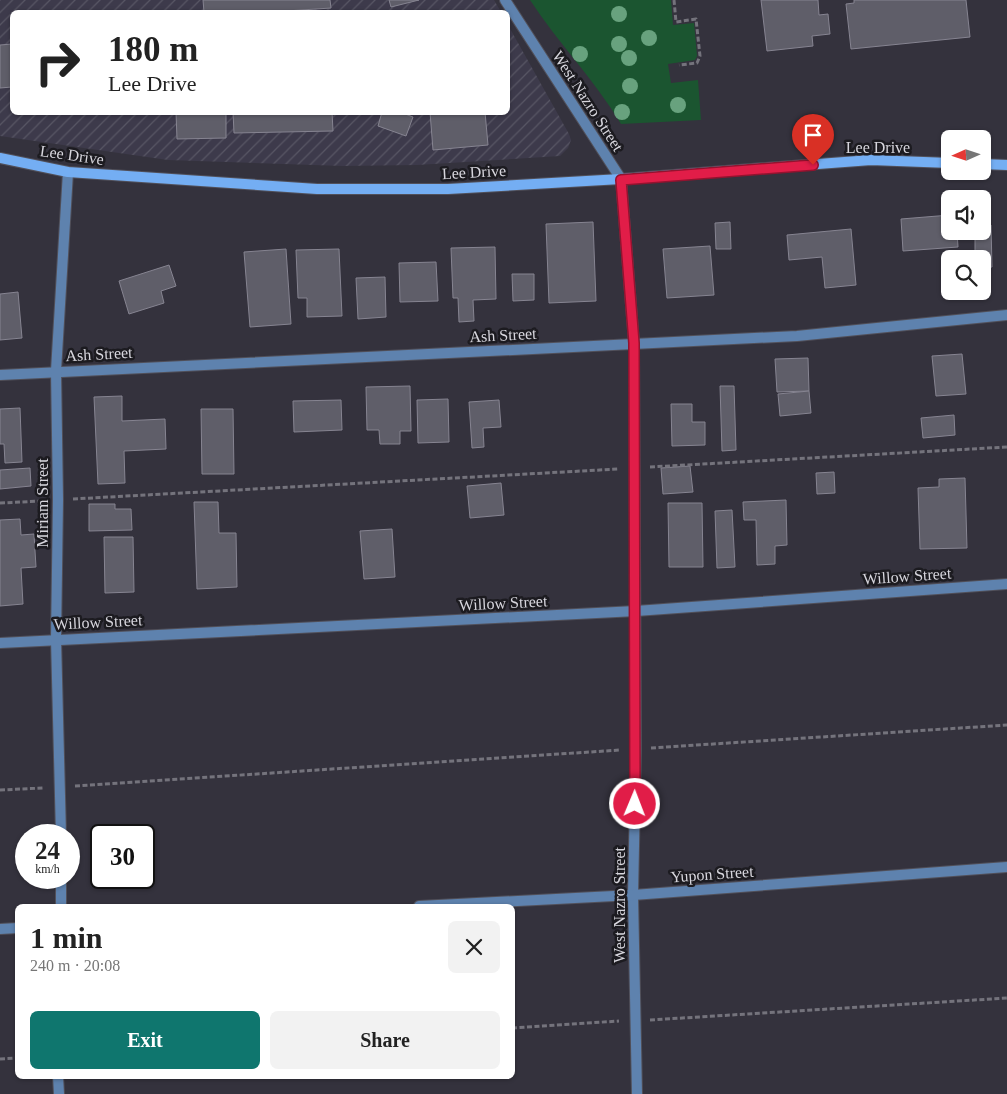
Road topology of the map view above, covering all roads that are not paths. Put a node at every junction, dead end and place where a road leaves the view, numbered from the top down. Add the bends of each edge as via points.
1 (505, 0) edge
2 (0, 158) edge
3 (941, 163) edge
4 (991, 164) edge
5 (1007, 165) edge
6 (68, 172) junction
7 (621, 180) junction
8 (1007, 315) edge
9 (634, 343) junction
10 (56, 371) junction
11 (0, 375) edge
12 (1007, 584) edge
13 (636, 611) junction
14 (56, 639) junction
15 (0, 643) edge
16 (61, 824) edge
17 (1007, 867) edge
18 (61, 889) edge
19 (633, 895) junction
20 (61, 904) edge
21 (457, 904) edge
22 (15, 928) edge
23 (0, 929) edge
24 (58, 1079) edge
25 (59, 1094) edge
26 (636, 1094) edge

1 - 7 street, West Nazro Street
2 - 6 main road, Lee Drive
3 - 7 main road, Lee Drive via 871,160
4 - 5 main road
6 - 7 main road, Lee Drive via 317,189 448,188
6 - 10 street, Miriam Street
7 - 9 street, West Nazro Street
8 - 9 street, Ash Street via 797,336
9 - 10 street, Ash Street
9 - 13 street, West Nazro Street
10 - 11 street, Ash Street
10 - 14 street, Miriam Street
12 - 13 street, Willow Street
13 - 14 street, Willow Street
13 - 19 street, West Nazro Street
14 - 15 street, Willow Street
14 - 16 street, Miriam Street
17 - 19 street, Yupon Street
18 - 20 street
19 - 21 street, Yupon Street
19 - 26 street, West Nazro Street
22 - 23 street
24 - 25 street

